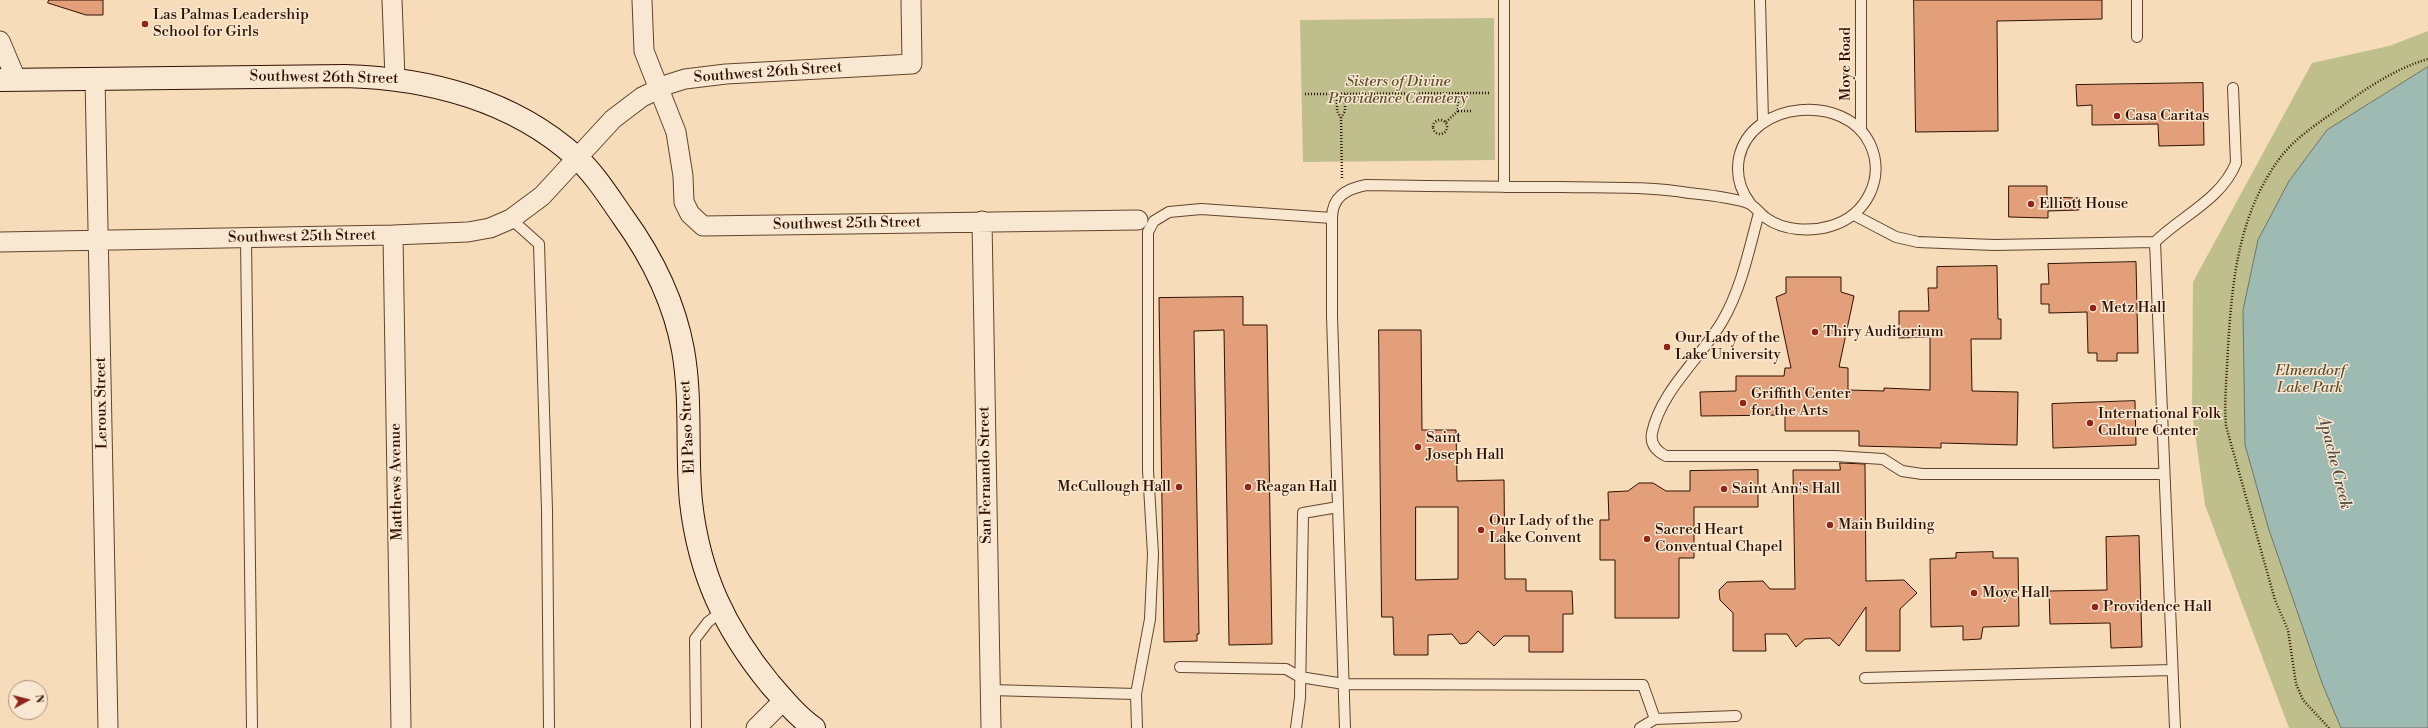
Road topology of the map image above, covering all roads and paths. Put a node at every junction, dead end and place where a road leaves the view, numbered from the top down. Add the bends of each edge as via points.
1 (392, 0) edge
2 (642, 0) edge
3 (911, 0) edge
4 (1504, 0) edge
5 (1760, 0) edge
6 (1861, 0) edge
7 (2137, 0) edge
8 (2137, 37) dead end
9 (0, 41) edge
10 (2428, 58) edge
11 (95, 78) junction
12 (395, 78) junction
13 (8, 80) edge
14 (2233, 88) dead end
15 (659, 89) junction
16 (1504, 91) junction
17 (1458, 93) junction
18 (1305, 94) dead end
19 (1337, 94) junction
20 (1345, 94) junction
21 (1458, 111) junction
22 (1472, 111) dead end
23 (1341, 118) junction
24 (1763, 121) junction
25 (1446, 122) junction
26 (1861, 128) junction
27 (577, 158) junction
28 (1504, 187) junction
29 (1342, 195) junction
30 (1750, 204) junction
31 (1759, 213) junction
32 (1854, 215) junction
33 (1332, 218) junction
34 (511, 219) junction
35 (982, 221) junction
36 (1146, 221) junction
37 (393, 235) junction
38 (246, 238) junction
39 (99, 240) junction
40 (0, 242) edge
41 (2155, 242) junction
42 (2164, 474) junction
43 (1338, 507) junction
44 (721, 612) junction
45 (1180, 667) dead end
46 (2172, 670) junction
47 (1300, 677) junction
48 (1865, 678) dead end
49 (1344, 684) junction
50 (990, 690) junction
51 (1136, 694) junction
52 (784, 700) junction
53 (1736, 716) dead end
54 (1655, 719) junction
55 (108, 728) edge
56 (252, 728) edge
57 (401, 728) edge
58 (549, 728) edge
59 (696, 728) edge
60 (756, 728) edge
61 (814, 728) edge
62 (991, 728) edge
63 (1137, 728) edge
64 (1296, 728) edge
65 (1345, 728) edge
66 (1640, 728) edge
67 (2175, 728) edge
68 (2329, 728) edge

1 - 12 street
2 - 15 street via 644,52
3 - 15 street, Southwest 26th Street via 912,64 726,74 685,79
4 - 16 lane
5 - 24 lane
6 - 26 lane, Moye Road
7 - 8 lane
9 - 13 street
10 - 68 path via 2355,96 2294,142 2280,159 2252,210 2239,245 2231,295 2226,426 2273,592 2288,630 2296,684 2303,700
11 - 12 main road, Southwest 26th Street
11 - 13 main road, Southwest 26th Street
11 - 39 street, Leroux Street
12 - 27 main road, Southwest 26th Street via 446,88 498,107 539,127
14 - 41 lane via 2236,163 2231,175 2217,192 2169,228
15 - 27 street, Southwest 26th Street via 642,97 613,119
15 - 35 street, Southwest 25th Street via 677,140 684,202 690,214 703,226
16 - 17 path
16 - 28 lane
17 - 20 path
17 - 21 path
18 - 19 path
19 - 20 path
19 - 23 path via 1337,111
20 - 23 path via 1345,111
21 - 22 path
21 - 25 path
23 - 29 path
24 - 26 lane via 1778,114 1803,110 1828,112 1846,118
24 - 30 lane via 1754,128 1745,141 1738,164 1739,181
25 - 25 path via 1448,126 1445,133 1435,132 1435,122
26 - 32 lane via 1871,145 1876,163 1874,185 1867,200
27 - 34 street, Southwest 25th Street via 542,196
27 - 44 main road, El Paso Street via 636,236 655,268 670,302 683,350 689,401 691,502 704,570
28 - 29 lane via 1366,185 1346,190
28 - 30 lane via 1641,188 1687,192
29 - 33 lane via 1334,204
30 - 31 lane
31 - 32 lane via 1774,223 1800,229 1833,226
31 - 42 lane via 1746,263 1724,319 1661,407 1651,437 1659,453 1666,456 1835,456 1883,459 1902,471 1922,474
32 - 41 lane via 1896,237 1918,242 1994,246
33 - 36 lane via 1200,209 1169,212
33 - 43 lane via 1332,316
34 - 37 street, Southwest 25th Street via 490,228 468,232
34 - 58 lane via 539,244 547,510
35 - 36 street, Southwest 25th Street
35 - 50 street, San Fernando Street
36 - 51 lane via 1148,470 1153,554 1150,619
37 - 38 street, Southwest 25th Street
37 - 57 street, Matthews Avenue
38 - 39 street, Southwest 25th Street
38 - 56 lane
39 - 40 street, Southwest 25th Street
39 - 55 street, Leroux Street
41 - 42 lane
42 - 46 lane
43 - 47 lane via 1303,512
43 - 49 lane
44 - 52 main road, El Paso Street via 750,659
44 - 59 lane via 708,622 695,639
45 - 47 lane via 1286,669
46 - 48 lane
46 - 67 lane
47 - 49 lane
47 - 64 lane
49 - 54 lane via 1643,685
49 - 65 lane
50 - 51 lane
50 - 62 street, San Fernando Street
51 - 63 lane
52 - 60 street
52 - 61 main road, El Paso Street
53 - 54 lane
54 - 66 lane

